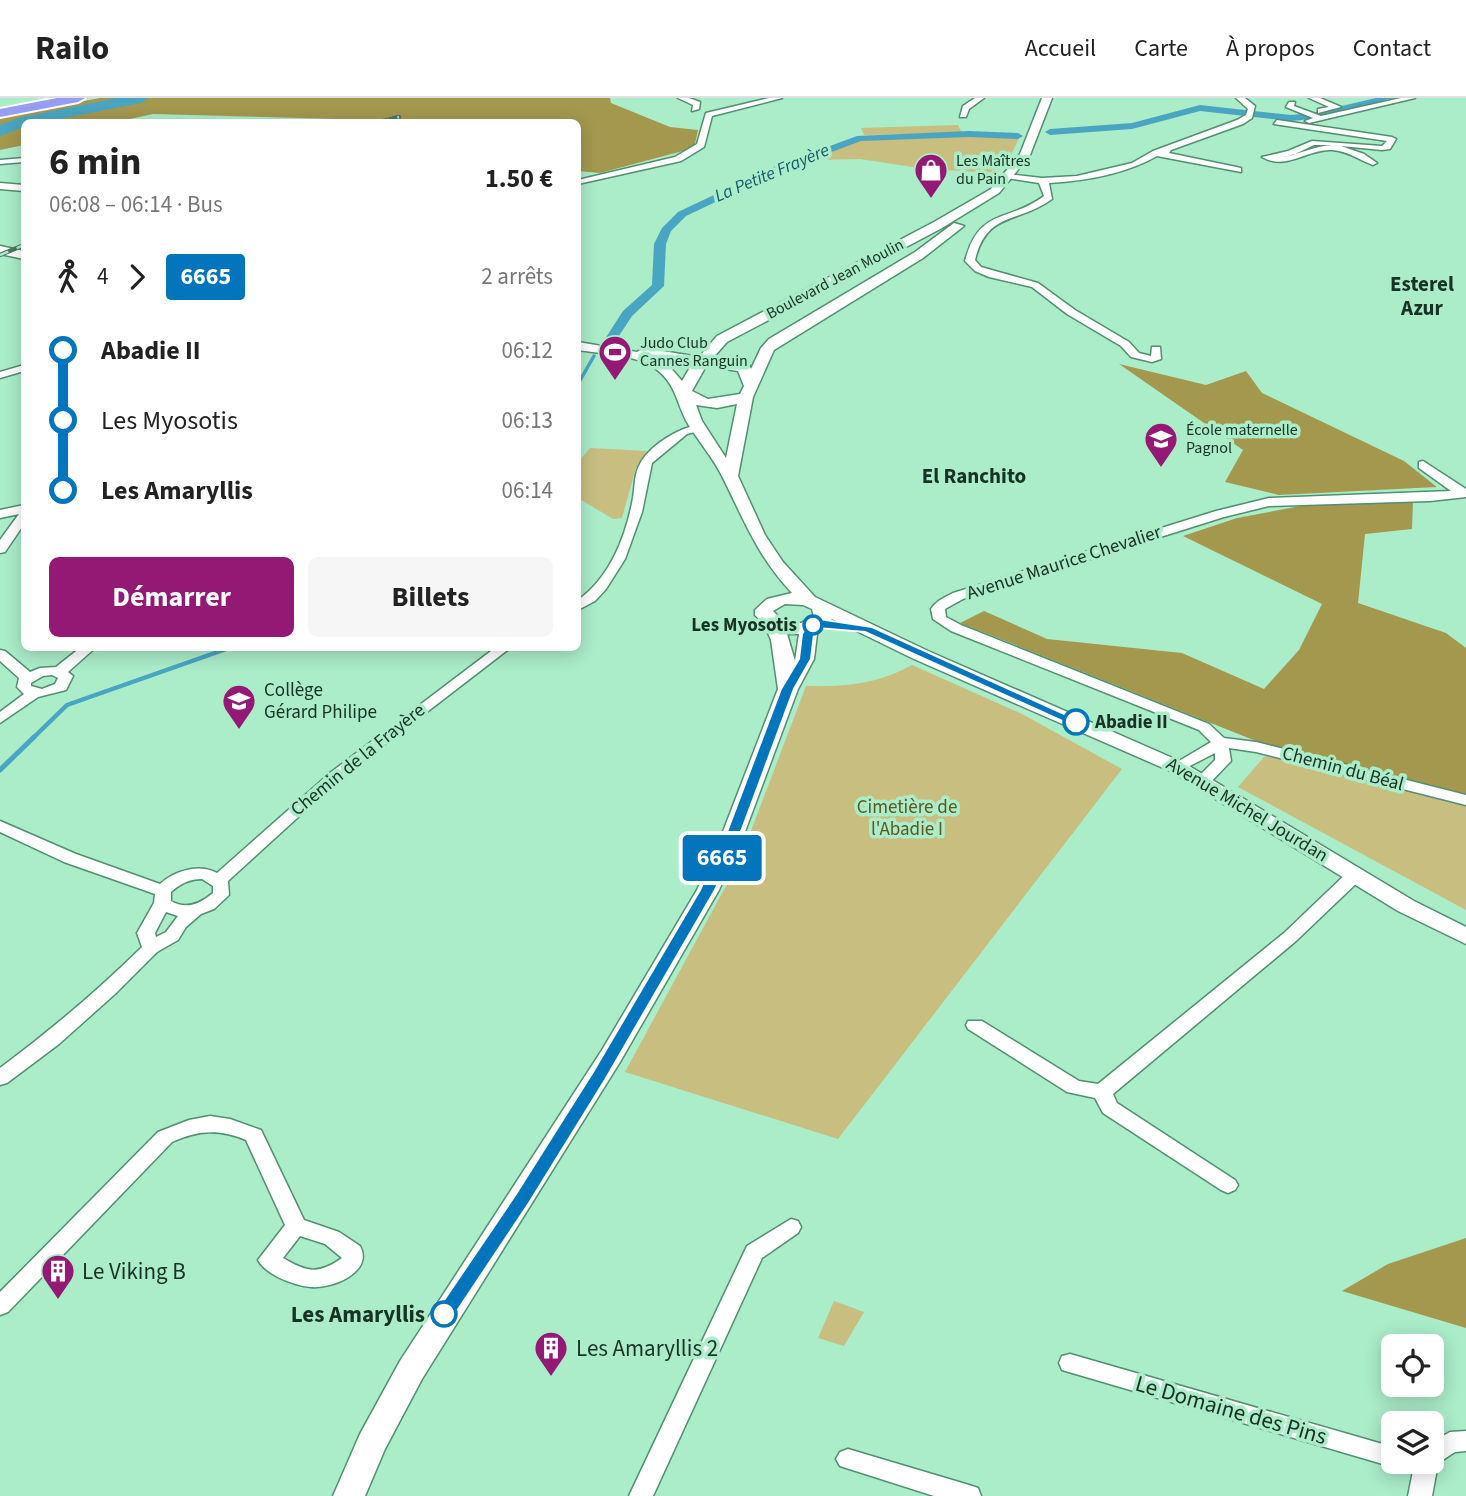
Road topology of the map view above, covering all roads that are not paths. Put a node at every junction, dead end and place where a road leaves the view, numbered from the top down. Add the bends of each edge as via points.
1 (46, 98) edge
2 (78, 98) edge
3 (682, 98) edge
4 (778, 98) edge
5 (980, 98) edge
6 (1047, 98) edge
7 (1240, 98) edge
8 (1314, 98) edge
9 (1411, 98) edge
10 (1292, 104) dead end
11 (0, 107) edge
12 (695, 109) dead end
13 (0, 113) edge
14 (964, 115) dead end
15 (1315, 116) junction
16 (1240, 122) junction
17 (1268, 122) junction
18 (1184, 142) junction
19 (21, 160) edge
20 (0, 162) edge
21 (1373, 163) dead end
22 (1238, 170) dead end
23 (1006, 180) junction
24 (581, 181) edge
25 (0, 186) edge
26 (1044, 186) junction
27 (21, 188) edge
28 (984, 199) junction
29 (0, 250) edge
30 (21, 254) edge
31 (722, 339) junction
32 (581, 344) edge
33 (581, 345) edge
34 (1156, 349) dead end
35 (654, 354) junction
36 (701, 360) junction
37 (21, 369) edge
38 (0, 375) edge
39 (748, 391) junction
40 (684, 393) junction
41 (698, 428) junction
42 (1423, 466) dead end
43 (730, 476) junction
44 (1464, 493) edge
45 (21, 510) edge
46 (0, 514) edge
47 (21, 520) edge
48 (0, 549) edge
49 (776, 565) junction
50 (774, 602) junction
51 (581, 604) edge
52 (815, 614) junction
53 (773, 624) junction
54 (84, 651) edge
55 (499, 651) edge
56 (0, 654) edge
57 (59, 672) junction
58 (28, 678) junction
59 (788, 689) junction
60 (35, 693) junction
61 (0, 719) edge
62 (1220, 742) junction
63 (1177, 766) junction
64 (1203, 780) junction
65 (1466, 800) edge
66 (0, 826) edge
67 (1355, 875) junction
68 (219, 880) junction
69 (163, 897) junction
70 (194, 911) junction
71 (1466, 936) edge
72 (151, 948) junction
73 (975, 1025) dead end
74 (0, 1078) edge
75 (1102, 1092) junction
76 (1228, 1185) dead end
77 (296, 1226) dead end
78 (790, 1227) dead end
79 (0, 1306) edge
80 (1070, 1363) dead end
81 (1466, 1441) edge
82 (1444, 1446) edge
83 (1381, 1454) edge
84 (848, 1459) dead end
85 (1422, 1474) edge
86 (349, 1496) edge
87 (641, 1496) edge
88 (969, 1496) edge
89 (1420, 1496) edge

1 - 11 highway
2 - 13 highway
3 - 12 street via 697,104
4 - 24 street via 709,115 702,145 678,159
5 - 14 street
6 - 23 main road, Boulevard Jean Moulin via 1031,145
7 - 16 street via 1250,114
8 - 15 street via 1336,107
9 - 15 street
10 - 15 street via 1290,107
15 - 17 street
16 - 17 street
16 - 18 street
17 - 21 street via 1392,139 1382,148 1312,143 1266,157 1269,159 1335,149
18 - 22 street via 1160,154
18 - 26 street via 1119,170
19 - 20 street
23 - 26 street
23 - 28 main road, Boulevard Jean Moulin
25 - 27 main road
26 - 34 street via 1049,197 1043,203 1007,215 979,234 970,261 978,269 1046,291 1135,355 1152,359 1157,357
28 - 31 main road, Boulevard Jean Moulin
28 - 39 main road via 960,225 919,255 774,342
29 - 30 main road
31 - 35 main road via 702,347
31 - 36 main road, Boulevard Jean Moulin
32 - 35 main road
33 - 40 main road via 653,362 663,367
35 - 36 main road
36 - 39 main road via 744,368
36 - 40 main road, Boulevard Jean Moulin
37 - 38 street
39 - 40 main road via 731,402 709,404
39 - 43 main road
40 - 41 main road
41 - 43 main road
41 - 51 street via 683,431 643,467 626,547 598,590
42 - 44 street
43 - 49 main road
44 - 62 street, Avenue Maurice Chevalier via 1269,502 958,596 938,609 945,624 1204,727
45 - 46 street
47 - 48 street
49 - 50 main road
49 - 52 main road
50 - 52 main road via 794,599
50 - 53 main road via 764,610
52 - 53 main road via 793,629
52 - 59 main road via 805,659
52 - 63 main road, Avenue Michel Jourdan via 867,629
53 - 59 main road via 785,654
54 - 57 street
55 - 68 street, Chemin de la Frayère via 335,776
56 - 58 street
57 - 58 street
57 - 60 street via 66,676 65,683 56,690
58 - 60 street via 24,687
59 - 86 main road via 708,890 584,1100 431,1336
60 - 61 street
62 - 63 street
62 - 64 street via 1223,761
62 - 65 street, Chemin du Béal
63 - 64 main road, Avenue Michel Jourdan
64 - 67 main road, Avenue Michel Jourdan
66 - 69 street
67 - 71 main road, Avenue Michel Jourdan
67 - 75 street via 1290,937
68 - 69 street via 206,874 189,875 173,881
68 - 70 street via 223,889 217,900
69 - 70 street via 175,910
69 - 72 street via 146,933
70 - 72 street via 172,936
72 - 74 street via 62,1031
73 - 75 street via 1073,1087
75 - 76 street via 1110,1108
77 - 79 street via 254,1135 207,1122 187,1125 165,1137
78 - 87 street via 754,1252
80 - 83 street, Le Domaine des Pins
81 - 82 street
84 - 88 street
85 - 89 street

